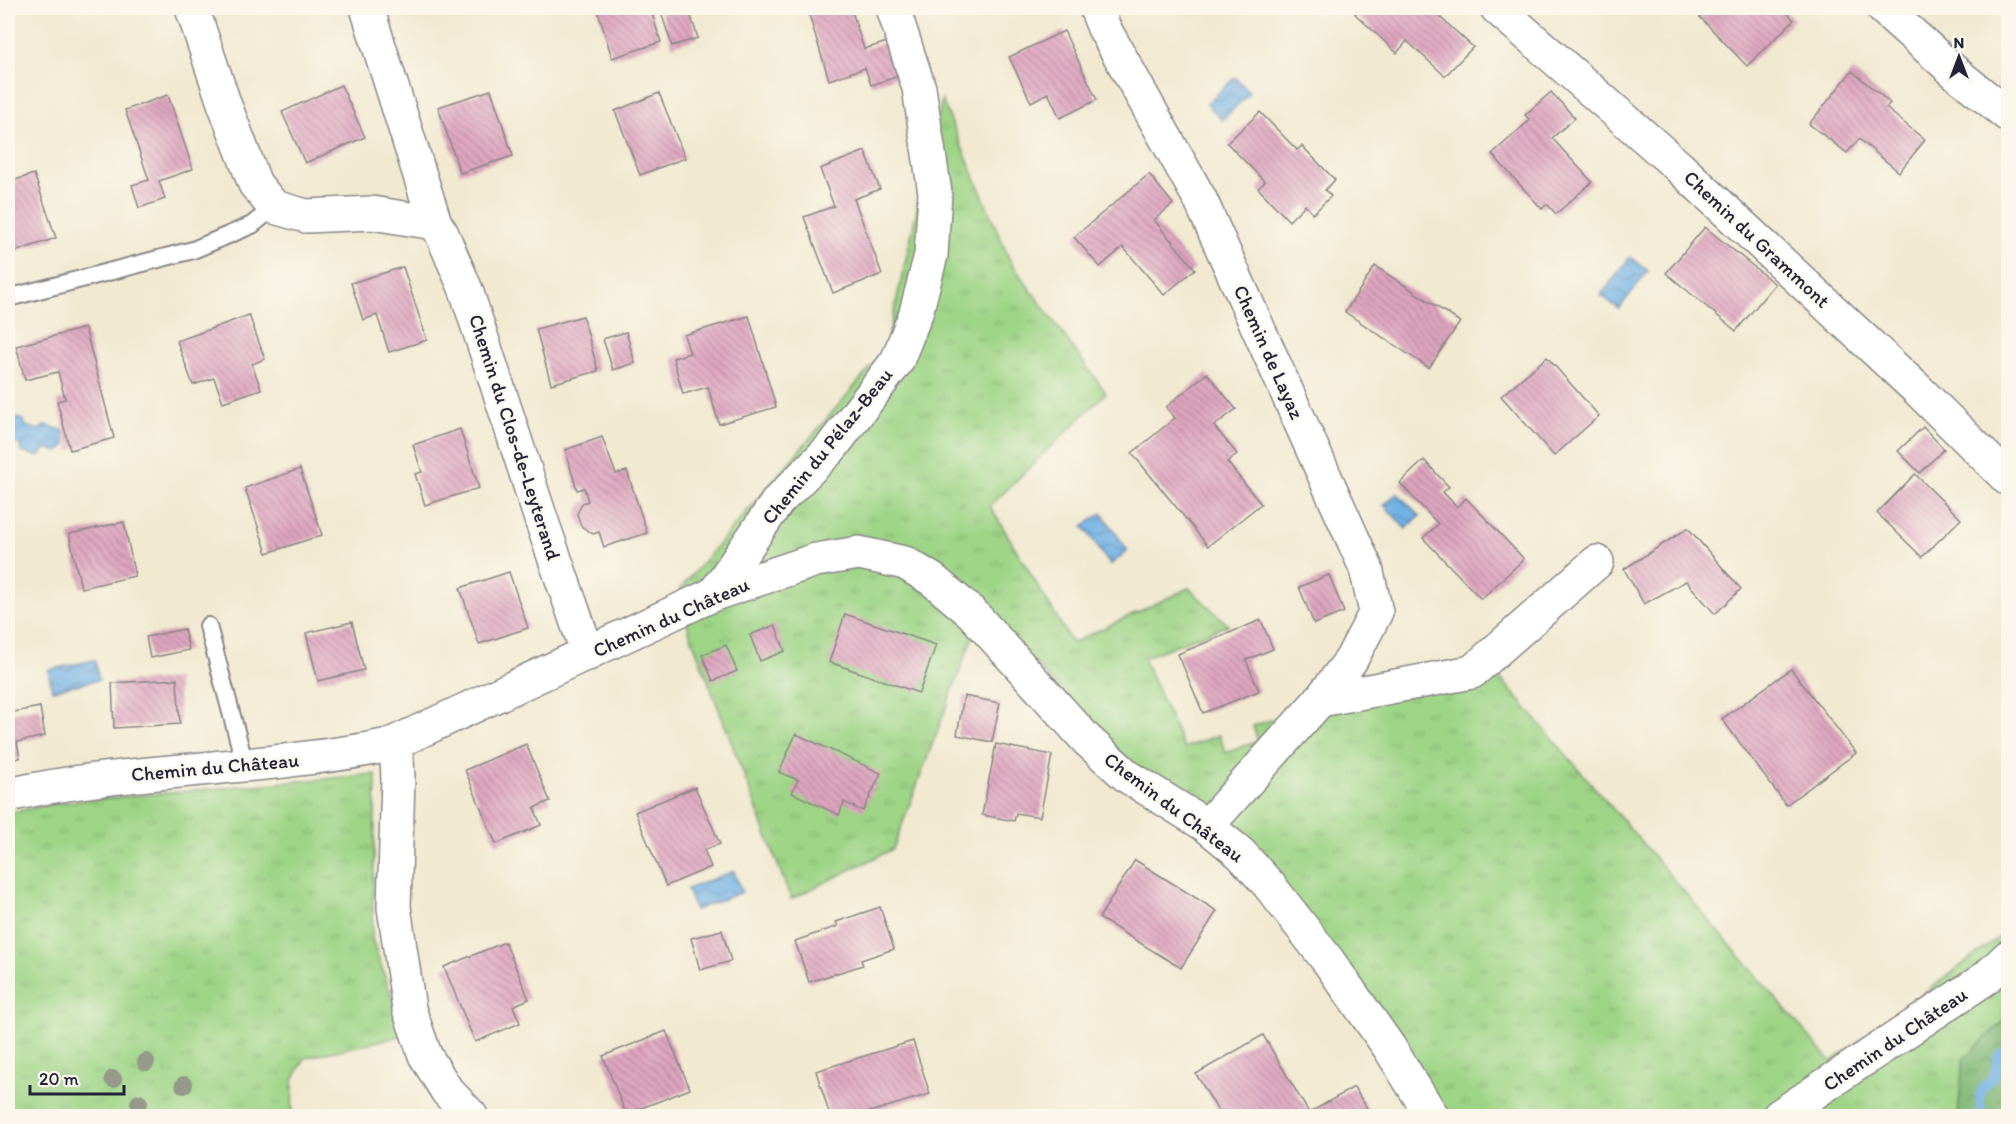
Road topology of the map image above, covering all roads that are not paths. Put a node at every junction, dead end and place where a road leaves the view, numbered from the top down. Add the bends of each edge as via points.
1 (192, 8) edge
2 (367, 8) edge
3 (893, 8) edge
4 (1096, 8) edge
5 (1497, 8) edge
6 (1883, 8) edge
7 (2008, 115) edge
8 (274, 207) junction
9 (435, 223) junction
10 (8, 298) edge
11 (2008, 479) edge
12 (1597, 562) dead end
13 (714, 594) junction
14 (208, 626) dead end
15 (588, 654) junction
16 (1320, 700) junction
17 (392, 744) junction
18 (245, 765) junction
19 (8, 795) edge
20 (1207, 826) junction
21 (2008, 957) edge
22 (471, 1116) edge
23 (1432, 1116) edge
24 (1779, 1116) edge

1 - 8 street via 255,184
2 - 9 street, Chemin du Clos-de-Leyterand
3 - 13 street, Chemin du Pélaz-Beau via 919,87 935,193 931,255 916,313 897,361 831,448 778,501
4 - 16 street, Chemin de Layaz via 1200,199 1366,568 1376,612 1351,660
5 - 11 street, Chemin du Grammont via 1680,167
6 - 7 street
8 - 9 street via 306,216 372,213
8 - 10 lane via 252,225 193,250
9 - 15 street, Chemin du Clos-de-Leyterand via 466,290
12 - 16 street via 1472,672
13 - 15 street, Chemin du Château
13 - 20 street, Chemin du Château via 816,560 859,553 905,563 933,580 972,613 1086,740 1127,776
14 - 18 lane
15 - 17 street, Chemin du Château
16 - 20 street, Chemin de Layaz
17 - 18 street, Chemin du Château via 364,752
17 - 22 street via 398,779 394,907 409,1009 425,1055 447,1091
18 - 19 street, Chemin du Château via 116,776
20 - 23 street, Chemin du Château via 1241,854 1269,885 1329,962
21 - 24 street, Chemin du Château via 1976,985

